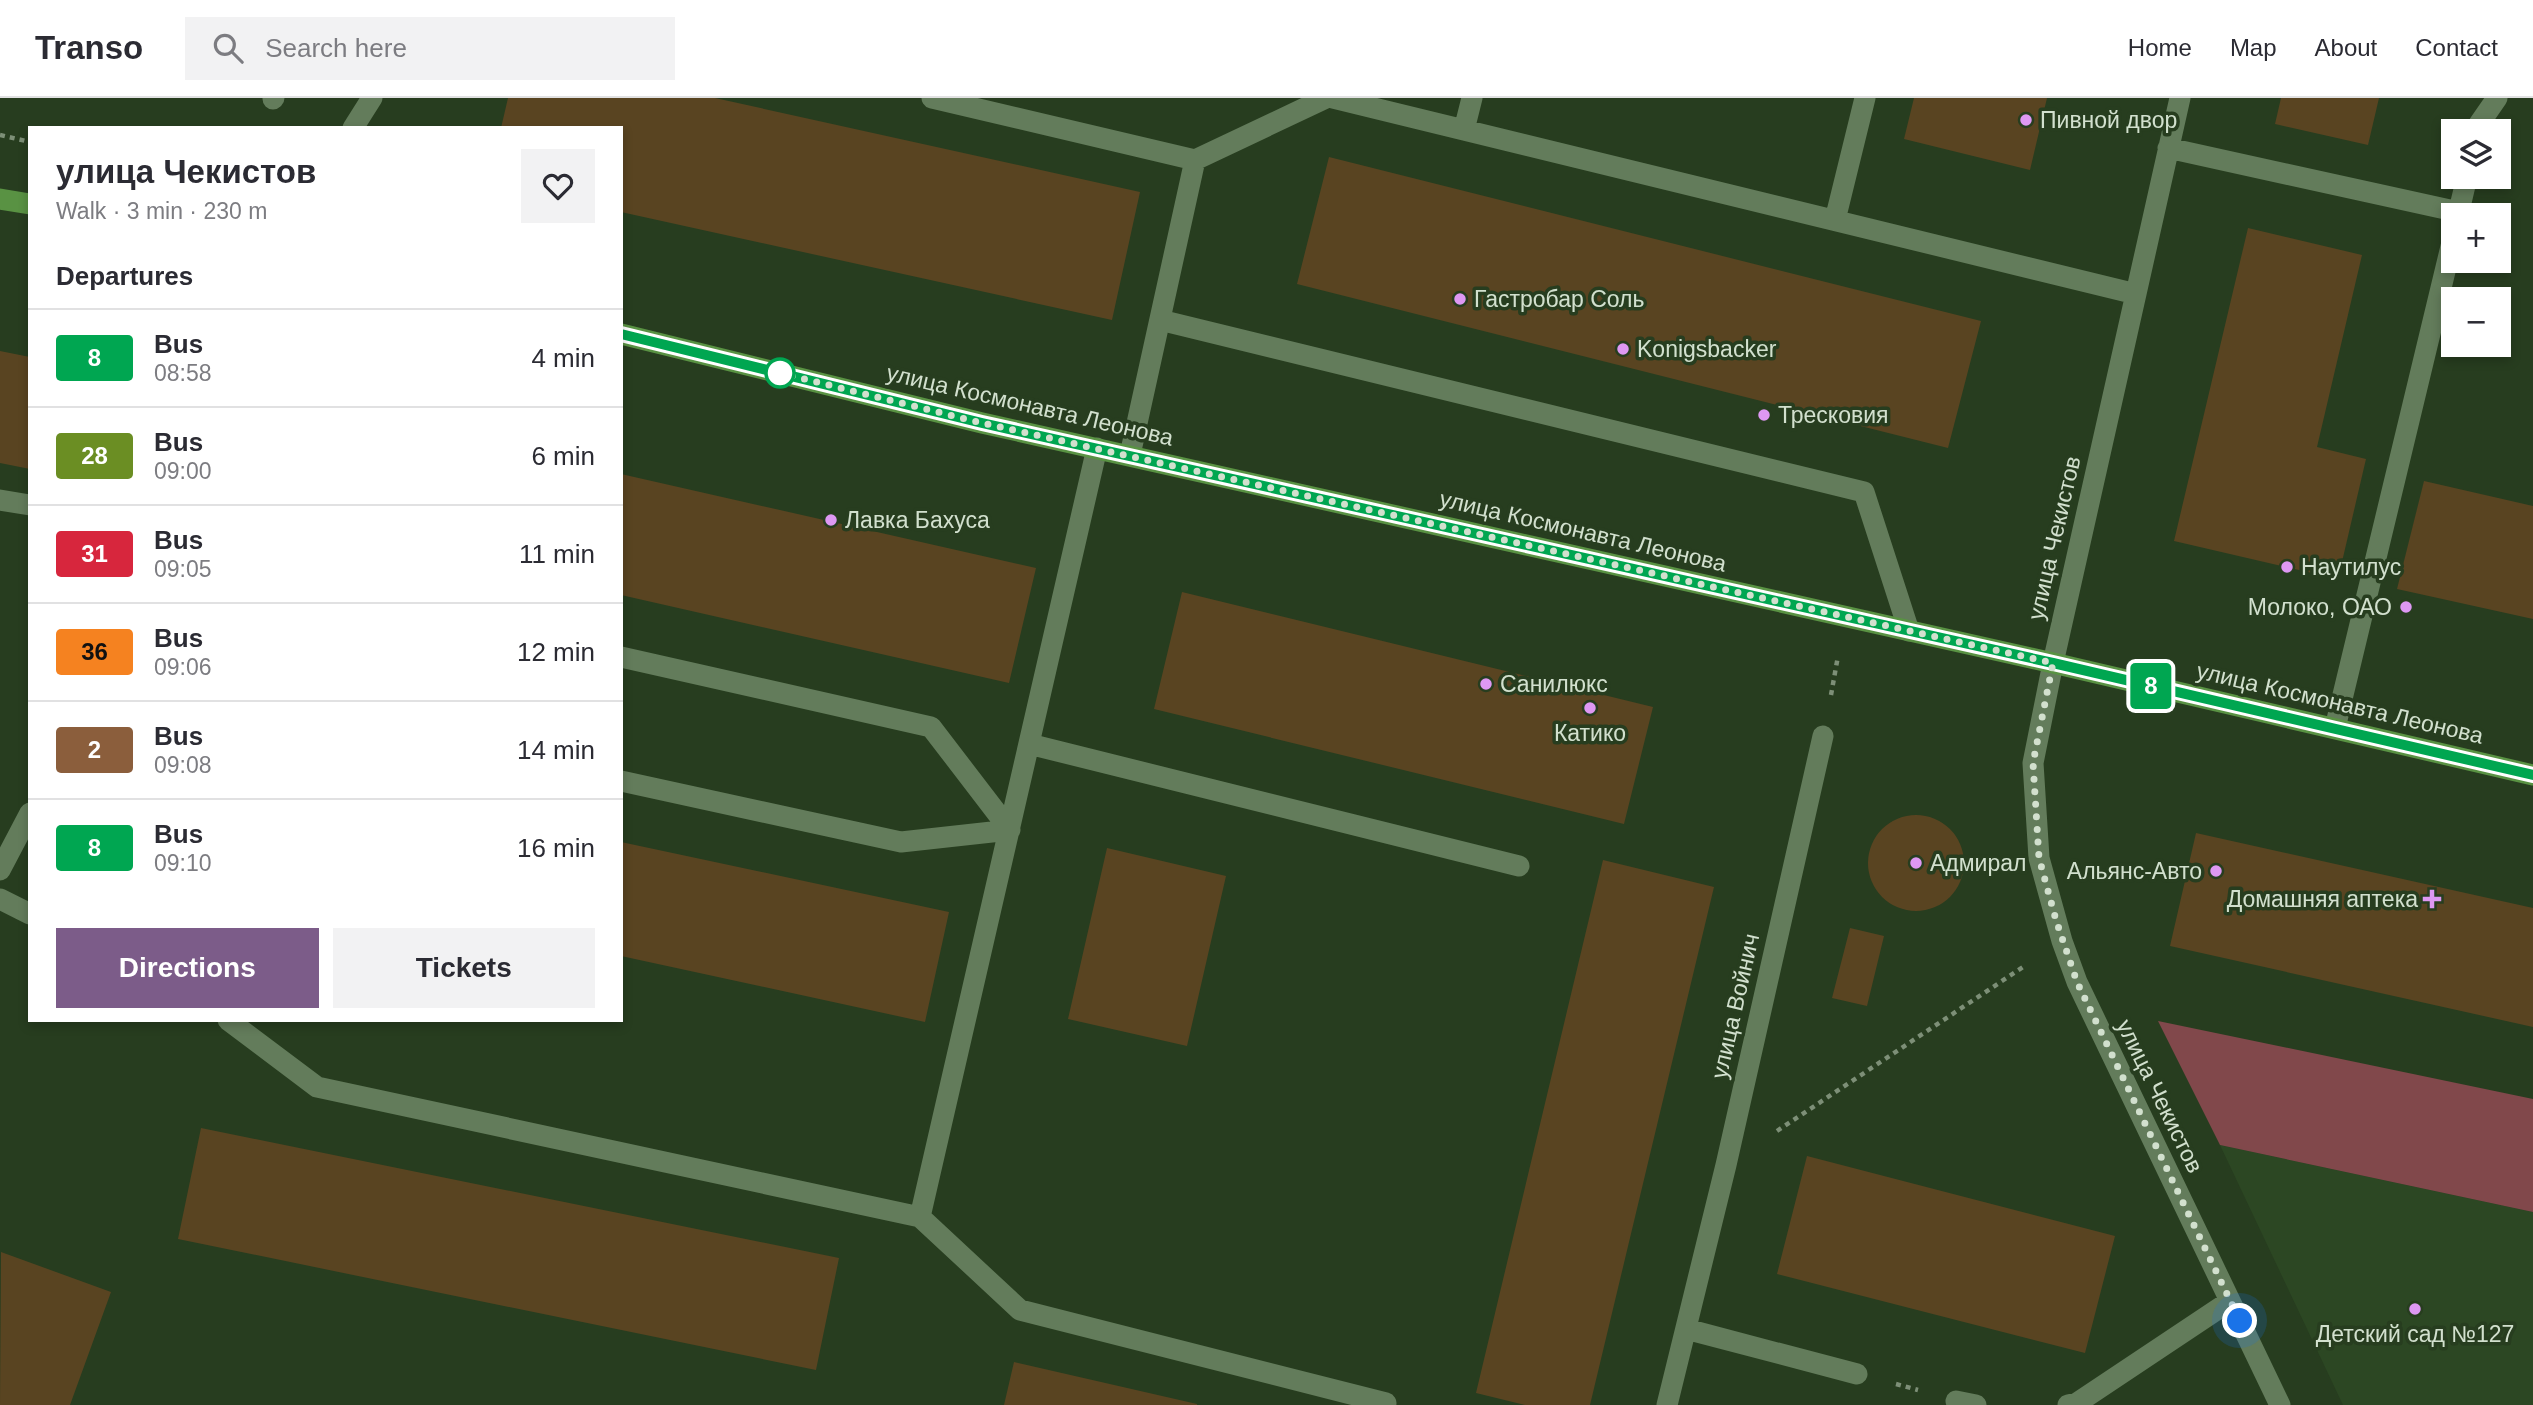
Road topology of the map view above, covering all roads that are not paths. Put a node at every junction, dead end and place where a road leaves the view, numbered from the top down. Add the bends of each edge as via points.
1 (372, 98) edge
2 (932, 98) edge
3 (1326, 98) edge
4 (1333, 98) edge
5 (1472, 98) edge
6 (1865, 98) edge
7 (2180, 98) edge
8 (2497, 98) edge
9 (2482, 119) edge
10 (354, 126) edge
11 (1464, 130) junction
12 (2168, 148) junction
13 (1195, 160) junction
14 (0, 198) edge
15 (28, 204) edge
16 (2441, 210) edge
17 (1835, 220) junction
18 (2445, 273) edge
19 (2136, 294) junction
20 (1160, 320) junction
21 (623, 334) edge
22 (1097, 448) junction
23 (1130, 455) junction
24 (0, 500) edge
25 (28, 505) edge
26 (1909, 631) junction
27 (623, 657) edge
28 (2053, 663) junction
29 (2335, 729) junction
30 (1823, 736) road end
31 (1029, 744) junction
32 (2533, 775) edge
33 (623, 781) edge
34 (28, 817) edge
35 (1010, 830) junction
36 (1519, 866) dead end
37 (0, 870) edge
38 (0, 899) edge
39 (28, 913) edge
40 (231, 1022) edge
41 (920, 1217) junction
42 (2230, 1301) junction
43 (1686, 1329) junction
44 (1857, 1374) road end
45 (1386, 1403) dead end
46 (1667, 1405) edge
47 (2068, 1405) edge
48 (2280, 1405) edge

1 - 10 street
2 - 13 street
3 - 13 street
4 - 11 street
5 - 11 street
6 - 17 street
7 - 12 street, улица Чекистов
8 - 9 street
11 - 17 street
12 - 16 street
12 - 19 street, улица Чекистов
13 - 20 street
14 - 15 main road
17 - 19 street
18 - 29 street
19 - 28 street, улица Чекистов
20 - 23 street
20 - 26 street via 1864,492
21 - 22 main road, улица Космонавта Леонова
22 - 23 main road, улица Космонавта Леонова
22 - 31 street
23 - 26 main road, улица Космонавта Леонова
24 - 25 street
26 - 28 main road, улица Космонавта Леонова
27 - 35 street via 931,727
28 - 29 main road, улица Космонавта Леонова
28 - 42 street, улица Чекистов via 2033,763 2039,858 2062,941 2077,982
29 - 32 main road, улица Космонавта Леонова
30 - 43 street, улица Войнич
31 - 35 street
31 - 36 street
33 - 35 street via 901,842
34 - 37 street
35 - 41 street
38 - 39 street
40 - 41 street via 317,1087
41 - 45 street via 1020,1310
42 - 47 street
42 - 48 street, улица Чекистов
43 - 44 street
43 - 46 street, улица Войнич

